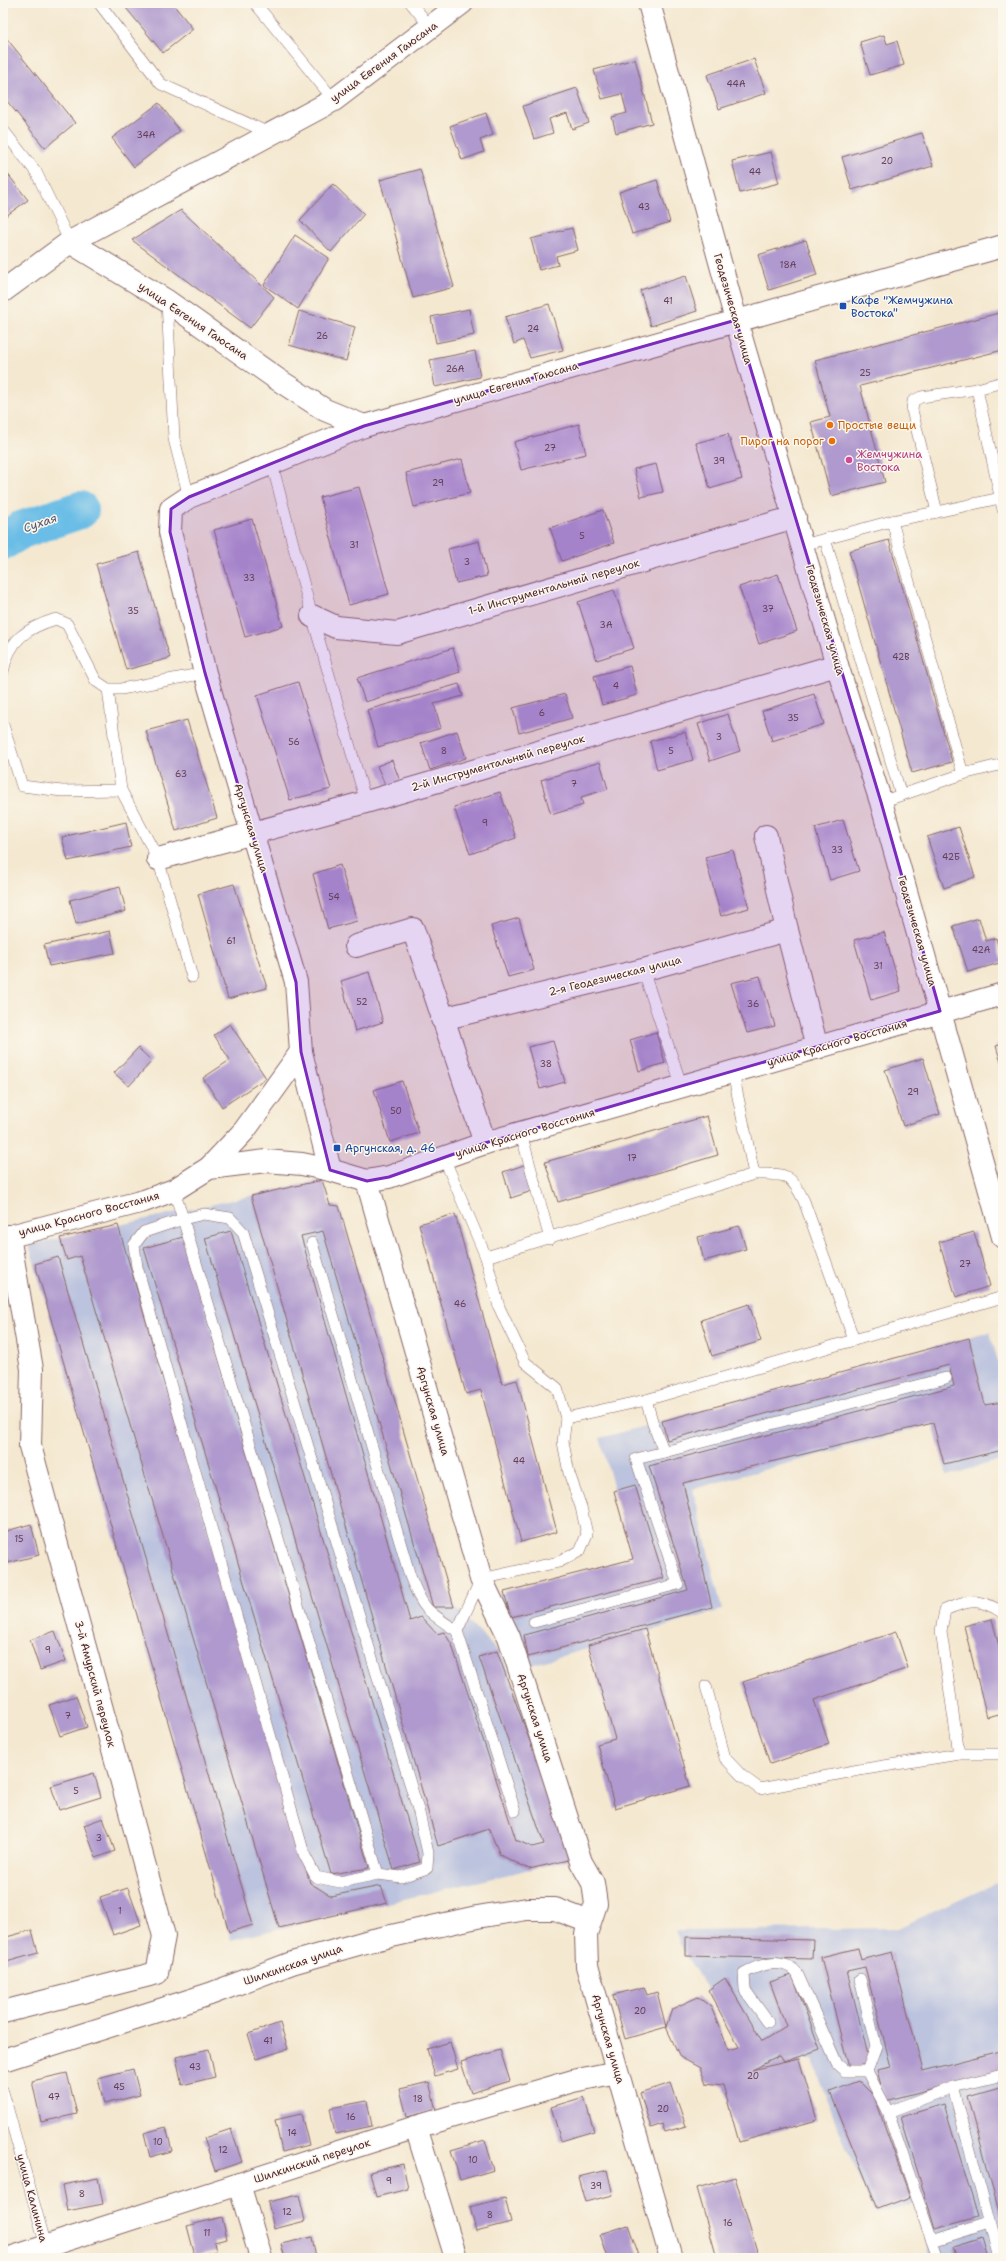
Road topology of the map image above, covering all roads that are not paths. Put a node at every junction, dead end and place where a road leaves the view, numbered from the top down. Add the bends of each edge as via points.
1 (99, 3) edge
2 (255, 3) edge
3 (411, 3) edge
4 (462, 3) edge
5 (648, 3) edge
6 (431, 28) junction
7 (334, 100) junction
8 (3, 130) edge
9 (271, 134) junction
10 (70, 242) junction
11 (1003, 246) edge
12 (3, 291) edge
13 (167, 301) junction
14 (736, 320) junction
15 (1003, 382) edge
16 (977, 389) junction
17 (364, 426) junction
18 (272, 464) junction
19 (189, 497) junction
20 (1000, 498) junction
21 (1003, 510) edge
22 (937, 512) junction
23 (795, 517) junction
24 (892, 521) junction
25 (825, 539) junction
26 (804, 546) junction
27 (312, 616) junction
28 (837, 665) junction
29 (3, 672) edge
30 (205, 673) junction
31 (108, 690) junction
32 (3, 725) edge
33 (1003, 764) edge
34 (963, 774) junction
35 (121, 790) junction
36 (902, 795) junction
37 (366, 802) junction
38 (881, 802) junction
39 (253, 834) junction
40 (766, 836) dead end
41 (158, 859) junction
42 (786, 930) junction
43 (356, 946) dead end
44 (643, 970) junction
45 (192, 976) dead end
46 (1003, 994) edge
47 (940, 1011) junction
48 (442, 1019) junction
49 (817, 1048) junction
50 (301, 1052) junction
51 (733, 1072) junction
52 (682, 1087) junction
53 (521, 1133) junction
54 (485, 1143) junction
55 (444, 1158) junction
56 (210, 1168) junction
57 (330, 1170) junction
58 (754, 1174) junction
59 (367, 1181) junction
60 (174, 1190) junction
61 (1000, 1213) edge
62 (183, 1219) junction
63 (1003, 1236) edge
64 (6, 1237) edge
65 (550, 1239) junction
66 (312, 1243) dead end
67 (486, 1257) junction
68 (1003, 1297) edge
69 (854, 1340) junction
70 (946, 1378) dead end
71 (646, 1400) junction
72 (566, 1418) junction
73 (664, 1452) junction
74 (481, 1579) junction
75 (1003, 1613) edge
76 (534, 1622) dead end
77 (457, 1631) junction
78 (706, 1686) dead end
79 (959, 1754) junction
80 (1003, 1754) edge
81 (516, 1811) dead end
82 (378, 1874) junction
83 (589, 1922) junction
84 (860, 1979) dead end
85 (3, 2012) edge
86 (768, 2022) dead end
87 (3, 2060) edge
88 (867, 2071) junction
89 (617, 2072) junction
90 (1003, 2075) edge
91 (953, 2087) junction
92 (3, 2092) edge
93 (888, 2112) junction
94 (416, 2127) junction
95 (239, 2184) junction
96 (989, 2223) junction
97 (932, 2241) junction
98 (47, 2252) edge
99 (10, 2258) edge
100 (261, 2258) edge
101 (456, 2258) edge
102 (671, 2258) edge
103 (938, 2258) edge
104 (999, 2258) edge

1 - 9 lane via 161,84
2 - 7 lane
3 - 6 lane
4 - 6 street, улица Евгения Гаюсана
5 - 14 street, Геодезическая улица
6 - 7 street, улица Евгения Гаюсана
7 - 9 street, улица Евгения Гаюсана
8 - 10 lane via 36,172
9 - 10 street, улица Евгения Гаюсана
10 - 12 street, улица Евгения Гаюсана
10 - 13 street, улица Евгения Гаюсана
11 - 14 street, улица Евгения Гаюсана
13 - 17 street, улица Евгения Гаюсана via 276,379 325,410
13 - 19 lane via 174,439
14 - 17 street, улица Евгения Гаюсана
14 - 23 street, Геодезическая улица
15 - 16 lane
16 - 20 lane
16 - 22 lane via 944,392 913,401 912,410
17 - 18 street, Аргунская улица
18 - 19 street, Аргунская улица
18 - 27 lane
19 - 30 street, Аргунская улица via 172,509 170,532
20 - 21 lane
20 - 22 lane
22 - 24 lane
23 - 26 street, Геодезическая улица
23 - 27 street, 1-й Инструментальный переулок via 397,633 336,627
24 - 25 lane
24 - 34 lane
25 - 26 lane
25 - 36 lane
26 - 28 street, Геодезическая улица
27 - 37 lane
28 - 37 street, 2-й Инструментальный переулок
28 - 38 street, Геодезическая улица
29 - 31 lane via 6,657 25,631 56,619 67,624 96,681
30 - 31 lane
30 - 39 street, Аргунская улица
31 - 35 lane
32 - 35 lane via 22,786 62,791
33 - 34 lane
34 - 36 lane
35 - 41 lane
36 - 38 lane
37 - 39 street, 2-й Инструментальный переулок
38 - 47 street, Геодезическая улица
39 - 41 street, 2-й Инструментальный переулок
39 - 50 street, Аргунская улица via 296,982
40 - 42 street
41 - 45 lane
42 - 44 street, 2-я Геодезическая улица
42 - 49 street
43 - 48 street via 413,929
44 - 48 street, 2-я Геодезическая улица
44 - 52 lane
46 - 47 street, улица Красного Восстания
47 - 49 street, улица Красного Восстания
47 - 61 street, Геодезическая улица
48 - 54 street
49 - 51 street, улица Красного Восстания
50 - 56 street via 244,1130
50 - 57 street, Аргунская улица
51 - 52 street, улица Красного Восстания
51 - 58 lane
52 - 53 street, улица Красного Восстания
53 - 54 street, улица Красного Восстания
53 - 65 lane
54 - 55 street, улица Красного Восстания
55 - 59 street, улица Красного Восстания via 389,1177
55 - 67 lane
56 - 57 street, улица Красного Восстания via 266,1162 302,1164
56 - 60 street, улица Красного Восстания
57 - 59 street, улица Красного Восстания
58 - 65 lane
58 - 69 lane via 781,1174 795,1182
59 - 74 street, Аргунская улица
60 - 62 lane
60 - 64 street, улица Красного Восстания via 144,1201
61 - 63 street, Геодезическая улица
62 - 82 lane
62 - 82 lane via 144,1232 134,1245 137,1267 304,1854 316,1877 340,1882
62 - 82 lane via 204,1214 230,1218 243,1232 420,1813 428,1853 427,1868 401,1877
64 - 85 street, 3-й Амурский переулок via 32,1369 30,1446 164,1936 157,1973
65 - 67 lane
66 - 77 lane via 410,1576 420,1602 430,1613
67 - 72 lane via 499,1307 525,1362 557,1388
68 - 69 lane
69 - 71 lane
70 - 73 lane
71 - 72 lane
71 - 73 lane
72 - 74 lane via 563,1442 569,1473 587,1534 580,1551 558,1562
73 - 76 lane via 636,1459 678,1584
74 - 77 lane
74 - 83 street, Аргунская улица via 509,1637 582,1862 593,1883 596,1904
75 - 79 lane via 987,1602 962,1602 945,1610 941,1631
77 - 81 lane
78 - 79 lane via 725,1758 742,1776 760,1789
79 - 80 lane
83 - 87 street, Шилкинская улица via 555,1910 527,1909 477,1917 369,1941 292,1963 210,1994
83 - 89 street, Аргунская улица via 586,1934 587,1966
84 - 88 lane via 876,2047
86 - 88 lane via 745,1990 744,1973 759,1965 784,1963 792,1966 798,1973 837,2064 845,2071
88 - 93 lane
89 - 94 street, Шилкинский переулок via 573,2081
89 - 102 street, Аргунская улица
90 - 91 lane
91 - 93 lane
91 - 96 lane
92 - 98 lane, улица Калинина
93 - 97 lane
94 - 95 street, Шилкинский переулок
94 - 101 street
95 - 98 street, Шилкинский переулок
95 - 100 street
96 - 97 lane
96 - 104 lane
97 - 103 lane
98 - 99 street, Шилкинский переулок

